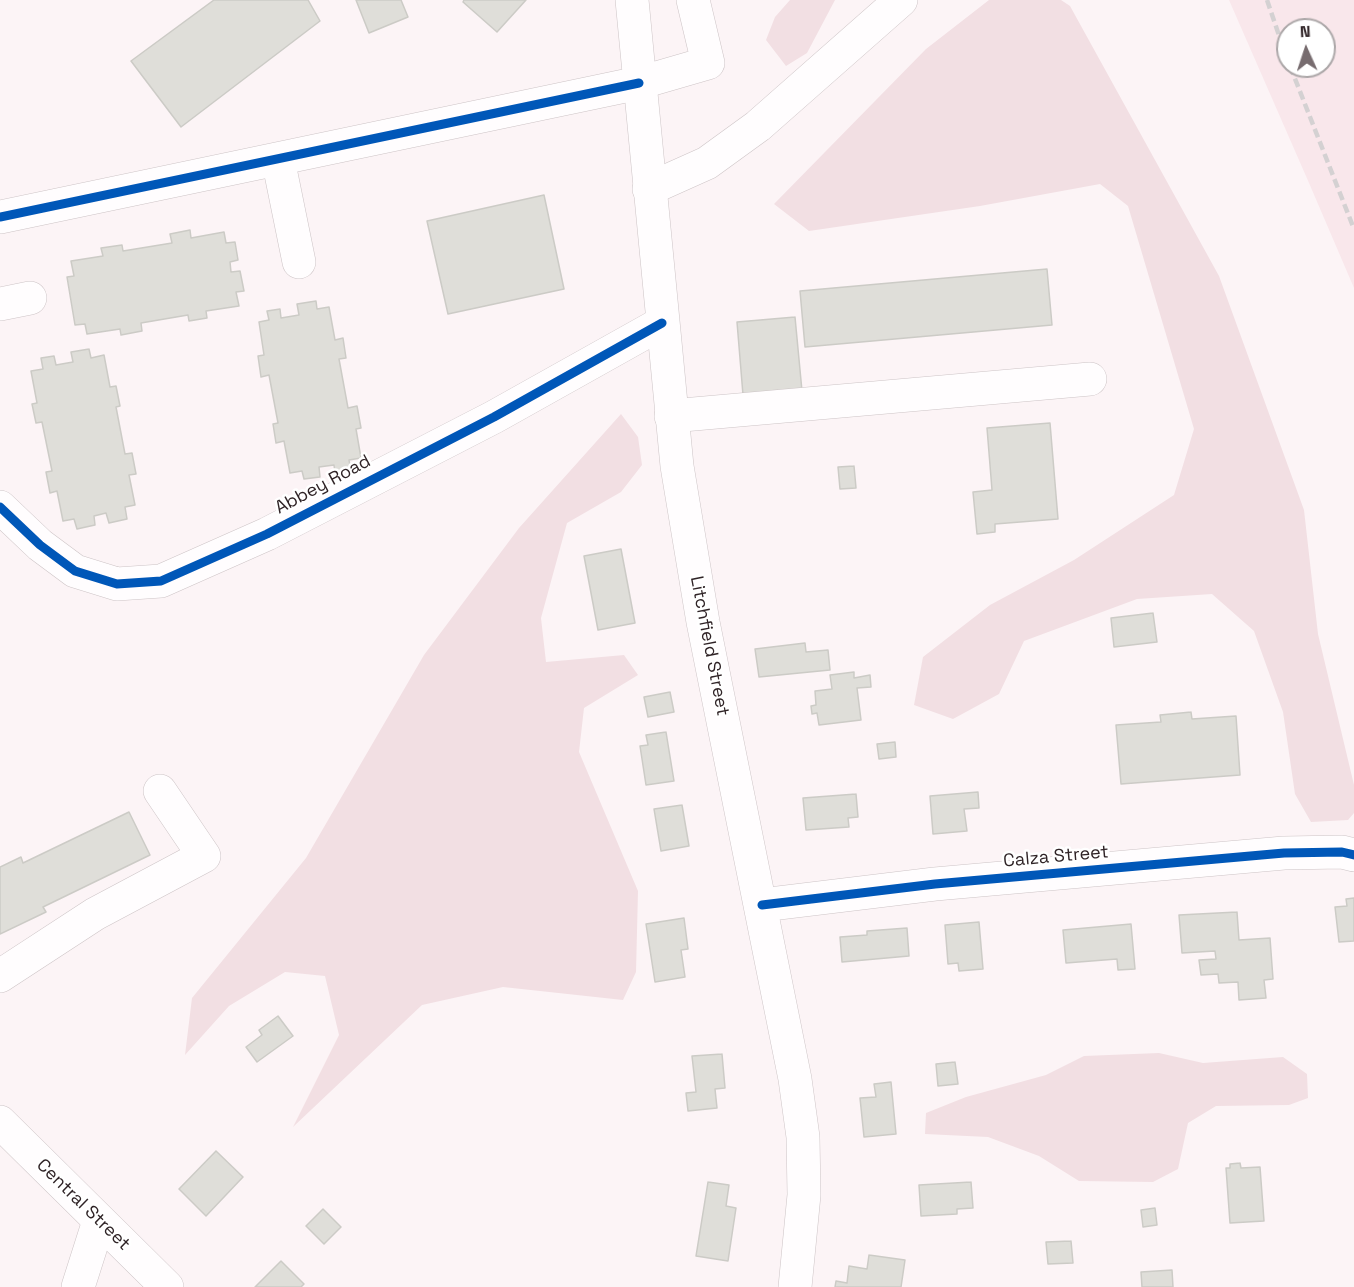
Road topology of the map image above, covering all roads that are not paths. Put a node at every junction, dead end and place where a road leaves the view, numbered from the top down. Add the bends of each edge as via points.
1 (632, 0) edge
2 (693, 0) edge
3 (901, 0) edge
4 (639, 83) junction
5 (278, 159) junction
6 (649, 189) junction
7 (0, 217) edge
8 (299, 262) dead end
9 (662, 323) junction
10 (1090, 379) dead end
11 (671, 416) junction
12 (0, 507) edge
13 (160, 791) dead end
14 (1354, 855) edge
15 (762, 905) junction
16 (0, 976) edge
17 (0, 1122) edge
18 (99, 1221) junction
19 (78, 1287) edge
20 (167, 1287) edge
21 (795, 1287) edge

1 - 4 street, Litchfield Street
2 - 4 street via 708,63
3 - 6 street via 758,126 707,163
4 - 5 street
4 - 6 street, Litchfield Street
5 - 7 street
5 - 8 street
6 - 9 street, Litchfield Street
9 - 11 street, Litchfield Street
9 - 12 street, Abbey Road via 495,417 267,534 161,581 117,584 75,571
10 - 11 street
11 - 15 street, Litchfield Street via 703,622
13 - 16 street via 204,856 95,914
14 - 15 street, Calza Street via 1272,854 935,884
15 - 21 street, Litchfield Street via 803,1137 804,1195
17 - 18 street, Central Street
18 - 19 street
18 - 20 street, Central Street

